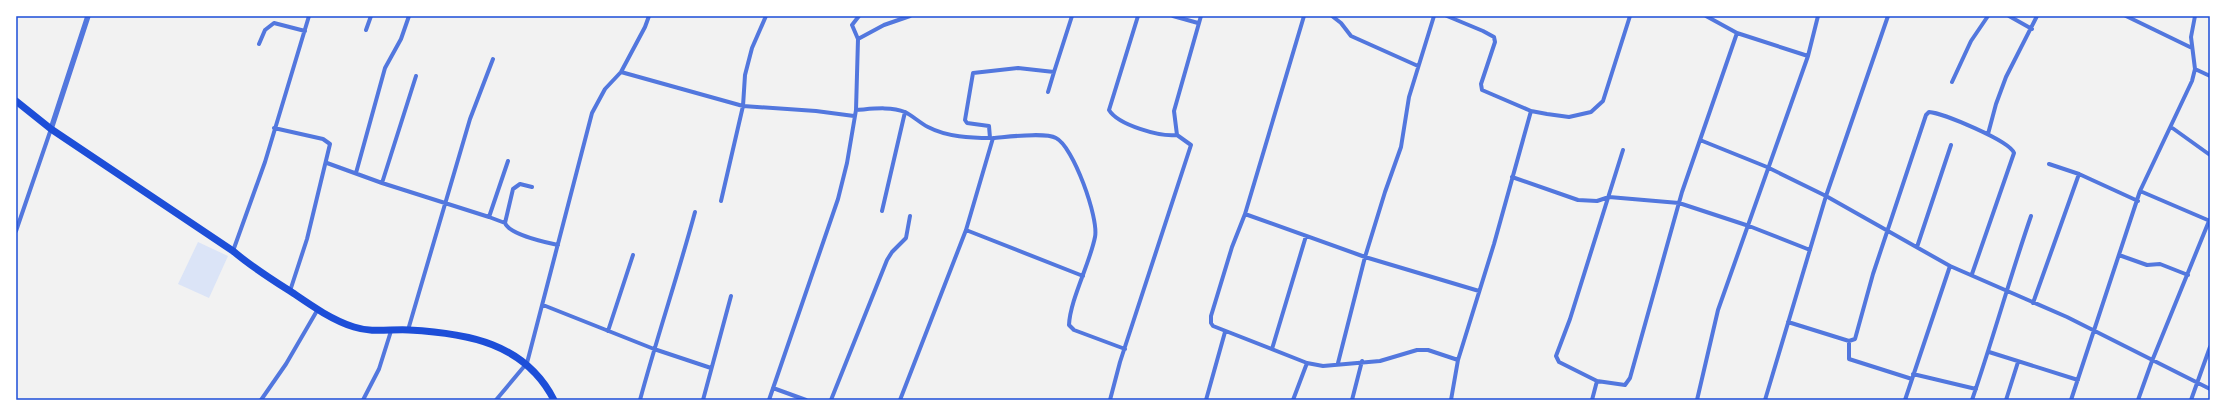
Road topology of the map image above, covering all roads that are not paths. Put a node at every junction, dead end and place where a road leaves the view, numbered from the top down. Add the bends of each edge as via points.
1 (88, 16) edge
2 (309, 16) edge
3 (371, 16) edge
4 (409, 16) edge
5 (649, 16) edge
6 (766, 16) edge
7 (859, 16) edge
8 (910, 16) edge
9 (1072, 16) edge
10 (1138, 16) edge
11 (1173, 16) edge
12 (1201, 16) edge
13 (1304, 16) edge
14 (1332, 16) edge
15 (1434, 16) edge
16 (1447, 16) edge
17 (1630, 16) edge
18 (1707, 16) edge
19 (1818, 16) edge
20 (1888, 16) edge
21 (1988, 16) edge
22 (2009, 16) edge
23 (2037, 16) edge
24 (2126, 16) edge
25 (2195, 16) edge
26 (1198, 23) junction
27 (2032, 29) junction
28 (366, 30) dead end
29 (305, 31) junction
30 (1737, 33) junction
31 (858, 39) junction
32 (259, 44) dead end
33 (2192, 48) junction
34 (1808, 56) junction
35 (493, 59) dead end
36 (1418, 66) junction
37 (2195, 69) junction
38 (621, 72) junction
39 (1054, 72) junction
40 (416, 76) dead end
41 (2210, 76) edge
42 (1952, 82) dead end
43 (1048, 92) dead end
44 (16, 101) edge
45 (743, 106) junction
46 (856, 110) junction
47 (1531, 111) junction
48 (905, 112) junction
49 (854, 116) junction
50 (2171, 127) junction
51 (274, 128) junction
52 (51, 129) junction
53 (1988, 134) junction
54 (1177, 135) junction
55 (991, 138) junction
56 (1700, 140) junction
57 (1951, 145) dead end
58 (1624, 150) dead end
59 (2210, 155) edge
60 (508, 161) dead end
61 (327, 163) junction
62 (2049, 164) dead end
63 (1767, 167) junction
64 (356, 173) junction
65 (2079, 174) junction
66 (1512, 177) junction
67 (382, 183) junction
68 (532, 187) dead end
69 (2140, 191) junction
70 (1826, 196) junction
71 (1609, 197) junction
72 (721, 201) dead end
73 (2138, 201) junction
74 (444, 202) junction
75 (1679, 203) junction
76 (882, 211) dead end
77 (695, 212) dead end
78 (1245, 214) junction
79 (910, 216) dead end
80 (2031, 216) dead end
81 (489, 217) junction
82 (2210, 221) edge
83 (505, 223) junction
84 (1749, 226) junction
85 (966, 230) junction
86 (16, 231) edge
87 (1887, 232) junction
88 (1306, 236) junction
89 (558, 245) junction
90 (1917, 247) junction
91 (1810, 250) junction
92 (233, 251) junction
93 (633, 254) dead end
94 (2119, 255) junction
95 (1365, 257) junction
96 (1950, 266) junction
97 (1972, 274) junction
98 (2188, 275) junction
99 (1083, 276) junction
100 (2006, 289) junction
101 (290, 291) junction
102 (1480, 291) junction
103 (730, 296) dead end
104 (2033, 303) junction
105 (543, 305) junction
106 (318, 309) junction
107 (1788, 322) junction
108 (408, 330) junction
109 (2094, 330) junction
110 (391, 331) junction
111 (608, 331) junction
112 (1225, 332) junction
113 (1850, 341) junction
114 (2210, 347) edge
115 (654, 349) junction
116 (1125, 349) junction
117 (1272, 349) junction
118 (1989, 352) junction
119 (1458, 360) junction
120 (1362, 361) junction
121 (2152, 361) junction
122 (2018, 362) junction
123 (527, 363) junction
124 (1307, 363) junction
125 (1338, 363) junction
126 (711, 368) junction
127 (1913, 377) junction
128 (2078, 380) junction
129 (1597, 381) junction
130 (2198, 382) junction
131 (773, 388) junction
132 (1976, 389) junction
133 (2210, 389) edge
134 (261, 400) edge
135 (363, 400) edge
136 (496, 400) edge
137 (554, 400) edge
138 (640, 400) edge
139 (703, 400) edge
140 (769, 400) edge
141 (806, 400) edge
142 (831, 400) edge
143 (900, 400) edge
144 (1110, 400) edge
145 (1206, 400) edge
146 (1294, 400) edge
147 (1352, 400) edge
148 (1451, 400) edge
149 (1592, 400) edge
150 (1697, 400) edge
151 (1764, 400) edge
152 (1905, 400) edge
153 (1972, 400) edge
154 (2006, 400) edge
155 (2071, 400) edge
156 (2138, 400) edge
157 (2191, 400) edge

1 - 52 street
2 - 29 street
3 - 28 street
4 - 64 street via 401,39 385,68
5 - 38 street
6 - 45 street via 752,48
7 - 31 street via 852,24
8 - 31 street via 884,25
9 - 39 street
10 - 54 street via 1109,110 1114,116 1140,129
11 - 26 street
12 - 26 street
13 - 78 street
14 - 36 street via 1351,36
15 - 36 street
16 - 47 street via 1494,37 1495,42 1481,84 1482,90
17 - 47 street via 1603,101 1598,107 1585,114 1569,117
18 - 30 street
19 - 34 street
20 - 70 street
21 - 42 street via 1971,41
22 - 27 street
23 - 27 street
24 - 33 street
25 - 33 street
26 - 54 street via 1174,111
27 - 53 street via 2006,77
29 - 32 street via 274,23 265,30
29 - 51 street
30 - 34 street
30 - 56 street
31 - 46 street
33 - 37 street
34 - 63 street
35 - 74 street via 470,119
36 - 95 street via 1409,98 1401,147
37 - 41 street
37 - 50 street
38 - 45 street
38 - 89 street via 605,89 592,113
39 - 43 street
39 - 55 street via 1018,68 973,73 965,120 967,123 989,126
40 - 67 street
44 - 52 main road
45 - 49 street
45 - 72 street
46 - 48 street via 886,109
46 - 49 street
47 - 66 street
48 - 55 street via 929,128 942,133
48 - 76 street
49 - 131 street via 847,163 838,199
50 - 59 street
50 - 69 street
51 - 61 street via 329,142
51 - 92 street via 265,162
52 - 86 street
52 - 92 main road
53 - 87 street via 1928,113
53 - 97 street via 2012,147 2014,156
54 - 116 street via 1191,145
55 - 85 street
55 - 99 street via 1054,137 1068,152 1090,198 1094,215 1095,237
56 - 63 street
56 - 75 street
57 - 90 street
58 - 71 street
60 - 81 street
61 - 64 street
61 - 101 street
62 - 65 street
63 - 70 street
63 - 84 street
64 - 67 street
65 - 73 street
65 - 104 street
66 - 71 street via 1578,200 1597,201
66 - 102 street
67 - 74 street
68 - 83 street via 520,184 513,189
69 - 73 street
69 - 82 street
70 - 87 street
70 - 91 street
71 - 75 street
71 - 129 street via 1556,356 1559,362
73 - 94 street
74 - 81 street
74 - 108 street
75 - 84 street
75 - 129 street via 1628,383 1625,385
77 - 115 street via 676,283
78 - 88 street
78 - 112 street via 1211,316 1213,326
79 - 142 street via 906,238 887,260
80 - 100 street
81 - 83 street
82 - 98 street
83 - 89 street via 511,230
84 - 91 street
84 - 150 street via 1718,310
85 - 99 street
85 - 143 street
87 - 90 street
87 - 113 street via 1856,337
88 - 95 street
88 - 117 street
89 - 105 street
90 - 96 street
91 - 107 street
92 - 101 main road via 257,271
93 - 111 street
94 - 98 street via 2146,265 2160,264
94 - 109 street
95 - 102 street
95 - 125 street
96 - 97 street
96 - 127 street
97 - 100 street
98 - 121 street
99 - 116 street via 1070,317 1070,327
100 - 104 street
100 - 118 street
101 - 106 main road
102 - 119 street
103 - 126 street
104 - 109 street
105 - 111 street
105 - 123 street
106 - 110 main road via 354,327
106 - 134 street via 286,364
107 - 113 street
107 - 151 street
108 - 110 main road
108 - 123 main road via 468,336
109 - 121 street
109 - 128 street
110 - 135 street via 379,369
111 - 115 street
112 - 117 street
112 - 145 street
113 - 127 street via 1849,359
114 - 130 street
115 - 126 street
115 - 138 street
116 - 144 street
117 - 124 street
118 - 122 street
118 - 132 street
119 - 120 street via 1428,350 1417,350 1393,358
119 - 148 street
120 - 125 street
120 - 147 street
121 - 130 street
121 - 156 street
122 - 128 street
122 - 154 street
123 - 136 street
123 - 137 main road
124 - 125 street via 1323,366
124 - 146 street
126 - 139 street
127 - 132 street
127 - 152 street
128 - 155 street
129 - 149 street
130 - 133 street
130 - 157 street
131 - 140 street
131 - 141 street
132 - 153 street

